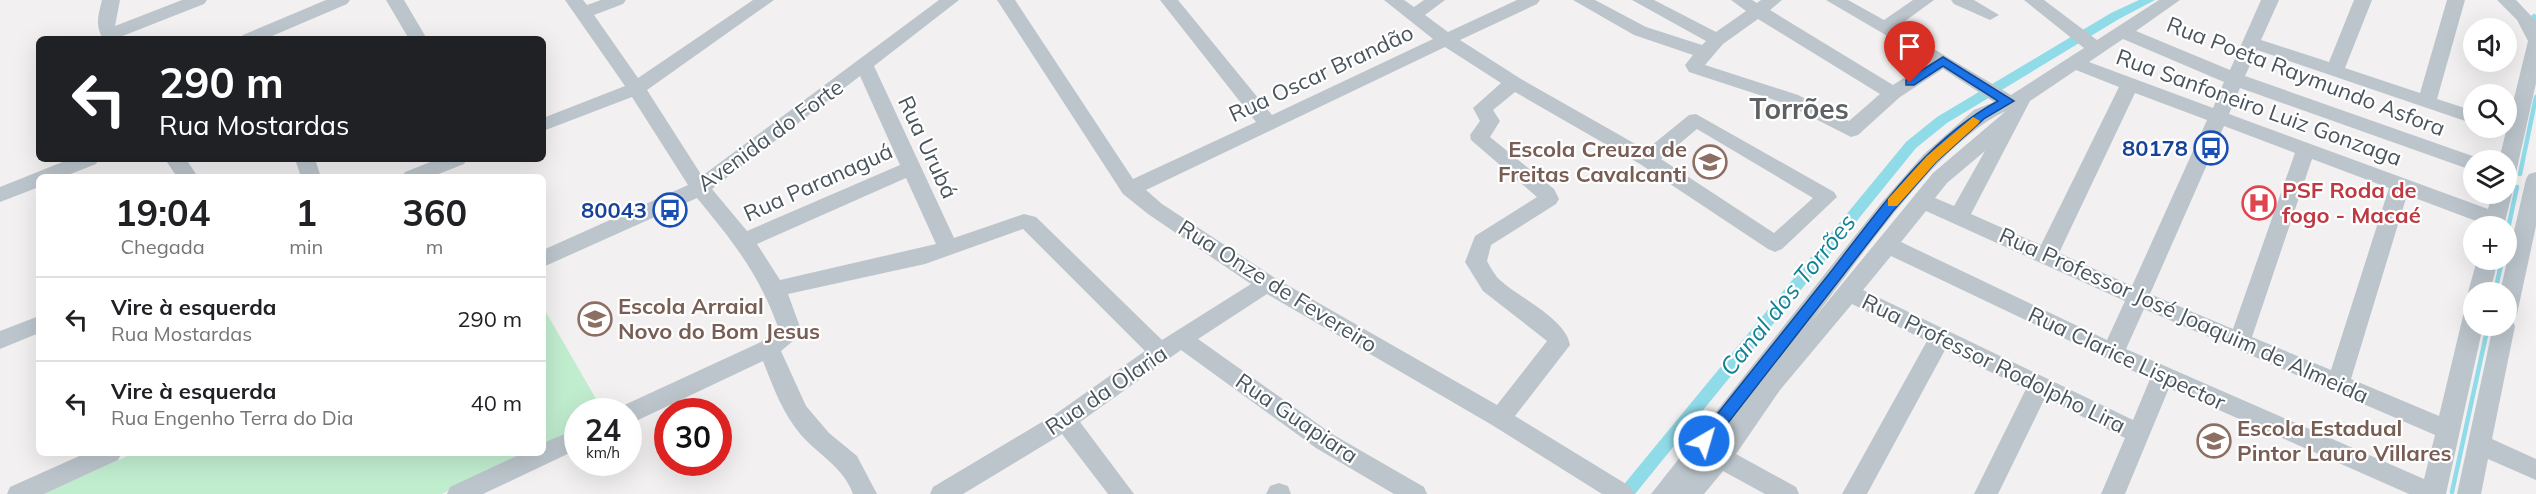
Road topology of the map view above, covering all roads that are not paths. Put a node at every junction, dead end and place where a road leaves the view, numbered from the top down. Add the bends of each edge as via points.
1 (111, 0) edge
2 (198, 0) edge
3 (342, 0) edge
4 (395, 0) edge
5 (617, 0) edge
6 (765, 0) edge
7 (950, 0) edge
8 (1006, 0) edge
9 (1169, 0) edge
10 (1393, 0) edge
11 (1436, 0) edge
12 (1531, 0) edge
13 (1582, 0) edge
14 (1641, 0) edge
15 (1740, 0) edge
16 (1835, 0) edge
17 (1925, 0) edge
18 (1960, 0) edge
19 (2033, 0) edge
20 (2171, 0) edge
21 (2270, 0) edge
22 (2363, 0) edge
23 (2456, 0) edge
24 (2506, 0) edge
25 (1765, 5) edge
26 (579, 6) edge
27 (1414, 15) junction
28 (1990, 15) dead end
29 (1885, 27) junction
30 (2122, 32) junction
31 (110, 36) edge
32 (112, 36) edge
33 (258, 36) edge
34 (416, 36) edge
35 (1448, 41) junction
36 (2536, 41) edge
37 (2253, 43) junction
38 (1710, 46) junction
39 (2096, 48) junction
40 (1943, 61) junction
41 (2074, 63) junction
42 (865, 66) junction
43 (2335, 70) junction
44 (2235, 79) junction
45 (1514, 83) junction
46 (2130, 84) junction
47 (636, 88) junction
48 (1893, 93) junction
49 (2005, 99) junction
50 (2517, 99) edge
51 (2427, 101) junction
52 (2463, 114) edge
53 (2218, 117) junction
54 (1268, 123) junction
55 (546, 124) edge
56 (2306, 149) junction
57 (1647, 159) junction
58 (2463, 160) edge
59 (82, 162) edge
60 (450, 162) edge
61 (912, 168) junction
62 (52, 174) edge
63 (420, 174) edge
64 (2517, 178) edge
65 (36, 180) edge
66 (2535, 184) edge
67 (2400, 185) junction
68 (700, 188) junction
69 (1130, 189) junction
70 (0, 195) edge
71 (1921, 200) junction
72 (1959, 216) junction
73 (2478, 216) edge
74 (2530, 233) edge
75 (744, 241) junction
76 (1888, 245) junction
77 (948, 248) junction
78 (2047, 255) junction
79 (546, 257) edge
80 (2515, 282) edge
81 (1267, 284) junction
82 (775, 289) junction
83 (1849, 293) junction
84 (2137, 297) junction
85 (36, 325) edge
86 (2469, 336) edge
87 (2502, 336) edge
88 (1941, 337) junction
89 (1182, 339) junction
90 (0, 340) edge
91 (2240, 340) junction
92 (777, 342) junction
93 (1160, 352) junction
94 (2112, 353) junction
95 (2163, 376) junction
96 (2338, 383) junction
97 (2040, 385) junction
98 (642, 407) edge
99 (1500, 418) junction
100 (1065, 420) junction
101 (2447, 430) junction
102 (2138, 433) junction
103 (2479, 444) junction
104 (564, 445) edge
105 (546, 453) edge
106 (103, 456) edge
107 (540, 456) edge
108 (1720, 457) junction
109 (2536, 470) edge
110 (1618, 491) edge
111 (18, 494) edge
112 (459, 494) edge
113 (865, 494) edge
114 (942, 494) edge
115 (1122, 494) edge
116 (1415, 494) edge
117 (1663, 494) edge
118 (1689, 494) edge
119 (1787, 494) edge
120 (1854, 494) edge
121 (1986, 494) edge
122 (2113, 494) edge
123 (2433, 494) edge
124 (2469, 494) edge

1 - 31 street via 105,25
2 - 32 street
3 - 33 street
4 - 34 street
5 - 26 street
6 - 47 street
7 - 42 street, Avenida do Forte
8 - 69 street, Rua Onze de Fevereiro
9 - 54 street
10 - 27 street
11 - 27 street
12 - 35 street, Rua Oscar Brandão
13 - 38 street via 1640,32
14 - 38 street
15 - 25 street
16 - 29 street
17 - 29 street
18 - 28 street
19 - 39 street
20 - 30 street
21 - 37 street
22 - 43 street
23 - 51 street
24 - 36 street via 2525,17
25 - 38 street
25 - 48 street
26 - 47 street
27 - 35 street
29 - 40 street
30 - 39 street
30 - 44 street, Rua Poeta Raymundo Asfora
35 - 45 street
35 - 54 street, Rua Oscar Brandão
36 - 50 street
37 - 43 street
37 - 44 street
38 - 48 street via 1694,66 1791,99 1849,129
39 - 41 street
40 - 48 street
40 - 49 street
41 - 46 street, Rua Sanfoneiro Luiz Gonzaga
41 - 49 street
42 - 61 street, Rua Urubá
42 - 68 street, Avenida do Forte
43 - 51 street
44 - 53 street
44 - 58 street, Rua Poeta Raymundo Asfora
45 - 57 street
45 - 99 street via 1483,108 1490,121 1480,135 1481,140 1547,194 1548,202 1482,241 1476,262 1491,285 1558,338 1557,350
46 - 53 street, Rua Sanfoneiro Luiz Gonzaga
46 - 78 street
47 - 55 street
47 - 68 street
49 - 71 street
49 - 72 street
49 - 117 street via 1952,139 1888,208
51 - 52 street
53 - 56 street, Rua Sanfoneiro Luiz Gonzaga
53 - 84 street
54 - 69 street, Rua Oscar Brandão
56 - 67 street, Rua Sanfoneiro Luiz Gonzaga
56 - 91 street
57 - 57 street via 1775,244 1827,197 1696,120
59 - 62 street
60 - 63 street
61 - 75 street, Rua Paranaguá
61 - 77 street, Rua Urubá
64 - 66 street
65 - 70 street
66 - 74 street
67 - 73 street, Rua Sanfoneiro Luiz Gonzaga
67 - 96 street
68 - 75 street
68 - 79 street, Avenida do Forte
69 - 81 street, Rua Onze de Fevereiro
71 - 72 street, Rua Professor José Joaquim de Almeida
71 - 76 street
72 - 78 street, Rua Professor José Joaquim de Almeida
74 - 80 street
75 - 82 street
76 - 83 street
76 - 94 street, Rua Clarice Lispector
77 - 82 street via 898,263
77 - 93 street via 1017,221 1029,222
78 - 84 street, Rua Professor José Joaquim de Almeida
81 - 89 street, Rua da Olaria
81 - 99 street, Rua Onze de Fevereiro
82 - 92 street via 789,327
83 - 88 street, Rua Professor Rodolpho Lira
83 - 108 street via 1772,384
84 - 91 street, Rua Professor José Joaquim de Almeida
84 - 94 street
85 - 90 street
86 - 101 street
87 - 103 street
88 - 97 street, Rua Professor Rodolpho Lira
88 - 120 street
89 - 93 street, Rua da Olaria
89 - 116 street, Rua Guapiara via 1324,441
91 - 96 street, Rua Professor José Joaquim de Almeida
92 - 98 street
92 - 113 street via 800,416 813,433 848,459
93 - 100 street, Rua da Olaria
94 - 95 street, Rua Clarice Lispector
95 - 102 street
95 - 123 street, Rua Clarice Lispector
96 - 101 street, Rua Professor José Joaquim de Almeida
97 - 102 street, Rua Professor Rodolpho Lira
97 - 121 street
99 - 110 street, Rua Onze de Fevereiro
100 - 114 street, Rua da Olaria
100 - 115 street
101 - 123 street
102 - 122 street
103 - 109 street
103 - 124 street
104 - 105 street
106 - 111 street
107 - 112 street
108 - 118 street
108 - 119 street

